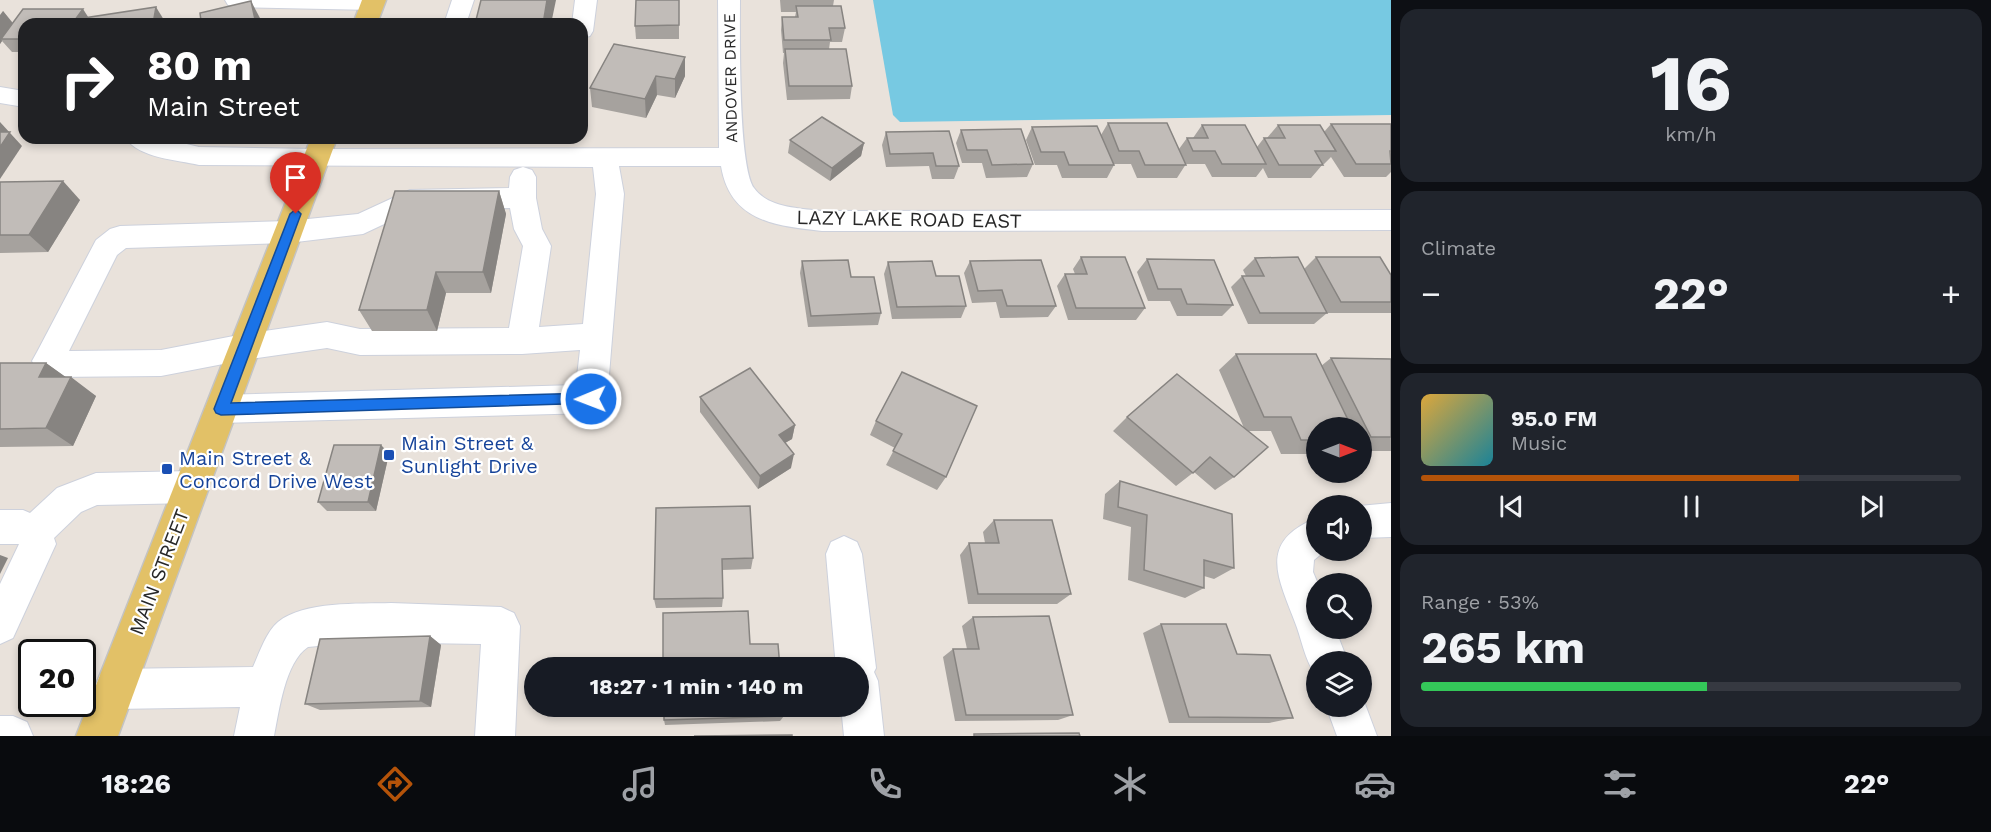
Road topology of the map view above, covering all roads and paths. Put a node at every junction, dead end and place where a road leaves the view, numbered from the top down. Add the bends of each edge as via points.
1 (236, 0) edge
2 (276, 0) edge
3 (463, 0) edge
4 (586, 0) edge
5 (729, 0) edge
6 (371, 9) edge
7 (457, 18) edge
8 (584, 18) edge
9 (0, 95) edge
10 (18, 98) edge
11 (152, 144) edge
12 (565, 147) edge
13 (321, 148) edge
14 (417, 148) edge
15 (523, 157) junction
16 (605, 157) junction
17 (732, 157) junction
18 (522, 198) junction
19 (1391, 220) edge
20 (288, 232) junction
21 (597, 336) junction
22 (522, 341) junction
23 (244, 347) junction
24 (221, 409) junction
25 (192, 487) junction
26 (17, 529) edge
27 (1306, 544) edge
28 (844, 554) dead end
29 (0, 626) edge
30 (1325, 651) edge
31 (855, 657) edge
32 (264, 687) junction
33 (114, 689) junction
34 (862, 717) edge
35 (1350, 717) edge
36 (0, 736) edge
37 (13, 736) edge
38 (97, 736) edge
39 (254, 736) edge
40 (495, 736) edge
41 (864, 736) edge
42 (1357, 736) edge

1 - 2 street
2 - 6 street
3 - 7 street
4 - 8 street
5 - 17 street, ANDOVER DRIVE
9 - 10 street
11 - 13 street via 199,156
12 - 15 street
12 - 16 street
13 - 14 street
13 - 20 main road, MAIN STREET
14 - 15 street
15 - 18 street
16 - 17 street
16 - 21 street via 610,194
17 - 19 street, LAZY LAKE ROAD EAST via 740,191 758,205 785,217 822,221
18 - 20 street via 410,200 363,224
18 - 22 street via 528,229 537,246
20 - 23 main road, MAIN STREET
20 - 23 street via 120,237 106,248 48,361 160,363
21 - 22 street
21 - 24 street via 591,399
22 - 23 street via 360,342 327,335
23 - 24 main road, MAIN STREET
24 - 25 main road, MAIN STREET
25 - 26 street via 96,489
25 - 33 main road, MAIN STREET
26 - 29 street via 38,544
27 - 30 street via 1296,552 1295,572
28 - 31 street
32 - 33 street
32 - 39 street
32 - 40 street via 291,635 311,625 501,626
33 - 38 main road, MAIN STREET
34 - 41 street
35 - 42 street
36 - 37 street

